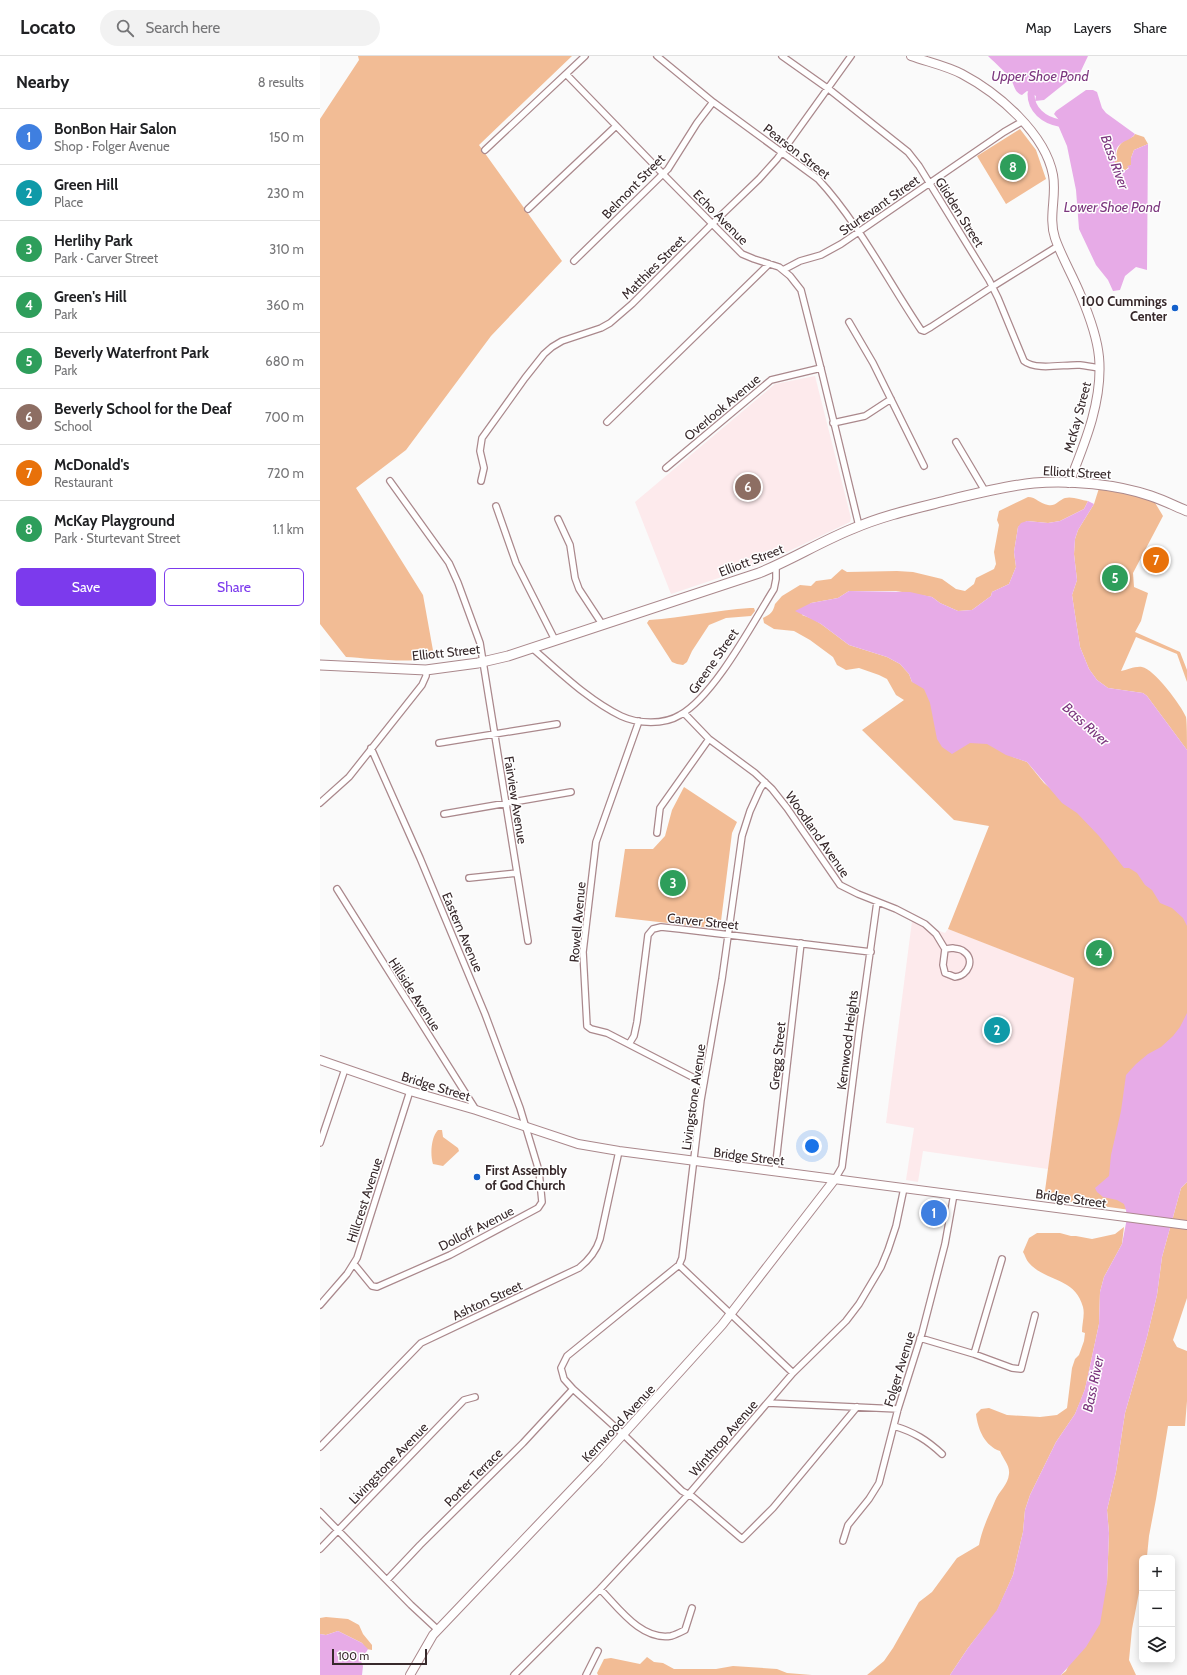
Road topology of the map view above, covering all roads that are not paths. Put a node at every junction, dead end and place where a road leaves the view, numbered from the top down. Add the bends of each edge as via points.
1 (585, 56) edge
2 (657, 56) edge
3 (782, 56) edge
4 (851, 56) edge
5 (911, 56) edge
6 (566, 74) junction
7 (828, 88) junction
8 (713, 102) junction
9 (1023, 121) junction
10 (616, 126) junction
11 (485, 150) dead end
12 (782, 152) junction
13 (663, 174) junction
14 (929, 183) junction
15 (528, 209) dead end
16 (712, 224) junction
17 (858, 232) junction
18 (1058, 246) junction
19 (574, 261) dead end
20 (769, 264) junction
21 (783, 270) junction
22 (992, 287) junction
23 (849, 322) dead end
24 (821, 368) junction
25 (1099, 368) junction
26 (891, 399) junction
27 (606, 422) dead end
28 (833, 423) junction
29 (956, 442) dead end
30 (924, 466) dead end
31 (666, 468) dead end
32 (390, 481) dead end
33 (481, 481) dead end
34 (1069, 482) junction
35 (986, 491) junction
36 (496, 506) dead end
37 (1187, 511) edge
38 (558, 519) dead end
39 (859, 526) junction
40 (776, 566) junction
41 (602, 624) junction
42 (555, 640) junction
43 (532, 648) junction
44 (484, 662) junction
45 (320, 665) edge
46 (426, 670) junction
47 (684, 713) junction
48 (639, 721) junction
49 (557, 724) dead end
50 (494, 734) junction
51 (708, 739) junction
52 (439, 743) dead end
53 (371, 748) junction
54 (765, 782) junction
55 (571, 792) dead end
56 (320, 803) edge
57 (505, 804) junction
58 (444, 814) dead end
59 (656, 833) dead end
60 (517, 873) junction
61 (469, 878) dead end
62 (337, 890) dead end
63 (878, 902) junction
64 (728, 935) junction
65 (528, 941) dead end
66 (801, 943) junction
67 (945, 949) junction
68 (871, 952) junction
69 (628, 1044) junction
70 (320, 1060) edge
71 (345, 1069) junction
72 (704, 1083) junction
73 (410, 1092) junction
74 (476, 1110) junction
75 (526, 1127) junction
76 (320, 1143) edge
77 (618, 1151) junction
78 (695, 1161) junction
79 (775, 1171) junction
80 (835, 1179) junction
81 (904, 1188) junction
82 (954, 1194) junction
83 (1187, 1225) edge
84 (1002, 1259) dead end
85 (354, 1264) junction
86 (678, 1265) junction
87 (320, 1305) edge
88 (731, 1314) junction
89 (1036, 1315) dead end
90 (920, 1338) junction
91 (974, 1354) junction
92 (793, 1373) junction
93 (573, 1389) junction
94 (475, 1397) dead end
95 (768, 1403) junction
96 (857, 1407) junction
97 (898, 1409) junction
98 (894, 1426) junction
99 (624, 1435) junction
100 (320, 1447) edge
101 (942, 1454) dead end
102 (689, 1494) junction
103 (320, 1512) edge
104 (338, 1531) junction
105 (843, 1541) dead end
106 (320, 1549) edge
107 (387, 1580) junction
108 (600, 1589) junction
109 (692, 1608) dead end
110 (438, 1630) junction
111 (598, 1651) dead end
112 (410, 1675) edge
113 (514, 1675) edge
114 (586, 1675) edge

1 - 6 street
2 - 8 street, Pearson Street
3 - 7 street, Glidden Street
4 - 7 street, Matthies Street
5 - 9 main road, McKay Street via 962,74 996,97
6 - 10 street, Echo Avenue
6 - 11 street
7 - 12 street, Matthies Street
7 - 14 street, Glidden Street via 908,152
8 - 12 street, Pearson Street
8 - 13 street, Belmont Street
9 - 14 street, Sturtevant Street
9 - 18 main road, McKay Street via 1051,165 1054,176 1052,222
10 - 13 street, Echo Avenue
10 - 15 street
12 - 16 street, Matthies Street via 759,179
12 - 17 street, Pearson Street via 818,179
13 - 16 street, Echo Avenue
13 - 19 street, Belmont Street
14 - 17 street, Sturtevant Street
14 - 22 street, Glidden Street
16 - 20 street, Echo Avenue via 742,254
16 - 33 street, Matthies Street via 610,323 562,341 544,354 482,438 480,450 484,468
17 - 21 street, Sturtevant Street via 821,255 800,261
17 - 22 street, Pearson Street via 920,330 924,331 931,327
18 - 22 street
18 - 25 main road, McKay Street via 1090,316
20 - 21 street, Echo Avenue
20 - 27 street
21 - 24 street, Echo Avenue via 801,290
22 - 25 street, Glidden Street via 1021,355 1028,365 1081,365
23 - 26 street
24 - 28 street, Echo Avenue
24 - 31 street, Overlook Avenue via 771,380
25 - 34 main road, McKay Street via 1098,394 1093,413 1083,448
26 - 28 street via 865,416
26 - 30 street
28 - 39 street, Echo Avenue
29 - 35 street
32 - 44 street, Fairview Avenue via 449,563 480,642
34 - 35 main road, Elliott Street via 1032,483
34 - 37 main road, Elliott Street via 1138,492
35 - 39 main road, Elliott Street via 892,514
36 - 42 street via 516,563
38 - 41 street via 570,545 579,589
39 - 40 main road, Elliott Street
40 - 41 main road, Elliott Street
40 - 47 street, Greene Street via 774,589 742,641 696,704
41 - 42 main road, Elliott Street
42 - 43 main road, Elliott Street
43 - 44 main road, Elliott Street
43 - 48 street, Greene Street via 600,704 622,716
44 - 46 main road, Elliott Street
44 - 50 street, Fairview Avenue
45 - 46 main road, Elliott Street
46 - 53 street via 422,685
47 - 48 street, Greene Street via 659,722
47 - 51 street, Woodland Avenue
48 - 69 street, Rowell Avenue via 596,842 583,952 587,1026
49 - 50 street
50 - 52 street
50 - 57 street, Fairview Avenue
51 - 54 street, Woodland Avenue
51 - 59 street via 660,808
53 - 56 street via 349,777
53 - 75 street, Eastern Avenue via 485,1014
54 - 63 street, Woodland Avenue via 787,808 840,885
54 - 64 street, Livingstone Avenue via 750,811 742,836
55 - 57 street
57 - 58 street
57 - 60 street, Fairview Avenue
60 - 61 street
60 - 65 street, Fairview Avenue
62 - 74 street, Hillside Avenue
63 - 67 street, Woodland Avenue via 925,924 936,934
63 - 68 street, Kernwood Heights
64 - 66 street, Carver Street
64 - 69 street, Carver Street via 661,928 650,931 646,943 637,1022 634,1036
64 - 72 street, Livingstone Avenue
66 - 68 street, Carver Street
66 - 79 street, Gregg Street
67 - 67 street via 963,951 970,959 970,965 963,975 955,978 945,973
68 - 80 street, Kernwood Heights via 858,1032 842,1167
69 - 72 street, Rowell Avenue
70 - 71 main road, Bridge Street
71 - 73 main road, Bridge Street
71 - 76 street
72 - 78 street, Livingstone Avenue
73 - 74 main road, Bridge Street
73 - 85 street, Hillcrest Avenue
74 - 75 main road, Bridge Street
75 - 77 main road, Bridge Street via 578,1144
75 - 85 street, Dolloff Avenue via 539,1171 542,1202 538,1208 450,1255 377,1287 372,1286
77 - 78 main road, Bridge Street
77 - 100 street, Ashton Street via 600,1239 587,1261 579,1268 421,1343
78 - 79 main road, Bridge Street
78 - 86 street, Livingstone Avenue via 682,1258
79 - 80 main road, Bridge Street
80 - 81 main road, Bridge Street
80 - 88 main road, Kernwood Avenue
81 - 82 main road, Bridge Street
81 - 92 street, Winthrop Avenue via 888,1250 860,1304
82 - 83 main road, Bridge Street
82 - 90 street, Folger Avenue via 945,1244
84 - 91 street
85 - 87 street, Hillcrest Avenue
86 - 88 street
86 - 93 street via 567,1356 561,1368 564,1378
88 - 92 street
88 - 99 main road, Kernwood Avenue
89 - 91 street via 1021,1369
90 - 91 street
90 - 97 street, Folger Avenue
92 - 95 street, Winthrop Avenue
93 - 99 street
93 - 107 street, Porter Terrace
94 - 104 street, Livingstone Avenue via 464,1400
95 - 96 street
95 - 102 street, Winthrop Avenue
96 - 97 street
96 - 102 street via 773,1508 742,1539
97 - 98 street, Folger Avenue
98 - 101 street via 909,1430 925,1439
98 - 105 street, Folger Avenue via 879,1483 848,1525
99 - 102 street via 682,1491
99 - 110 main road, Kernwood Avenue
102 - 108 street, Winthrop Avenue
103 - 104 street
104 - 106 street, Livingstone Avenue
104 - 107 street
107 - 110 street
108 - 109 street via 640,1628 655,1636 671,1636 685,1630
108 - 113 street, Winthrop Avenue
110 - 112 main road, Kernwood Avenue
111 - 114 street

